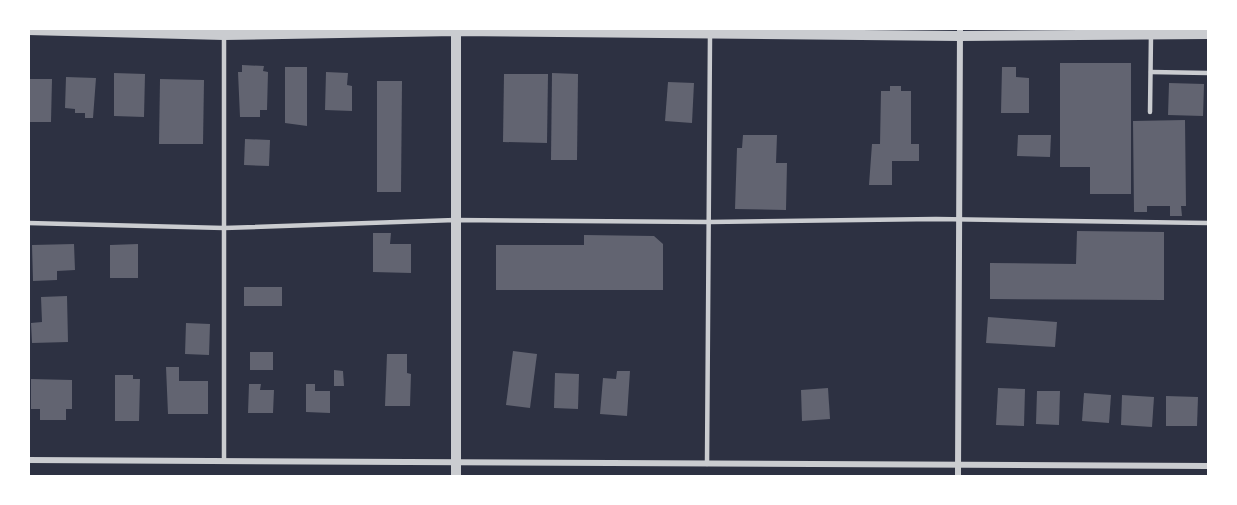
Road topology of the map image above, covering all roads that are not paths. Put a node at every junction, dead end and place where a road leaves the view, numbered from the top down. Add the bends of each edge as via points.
1 (28, 30) edge
2 (456, 30) edge
3 (960, 32) edge
4 (1151, 34) junction
5 (1209, 34) edge
6 (224, 35) junction
7 (710, 35) junction
8 (1150, 72) junction
9 (1209, 73) edge
10 (1150, 112) dead end
11 (455, 220) junction
12 (959, 220) junction
13 (709, 222) junction
14 (28, 223) edge
15 (1209, 223) edge
16 (224, 228) junction
17 (28, 460) edge
18 (224, 461) junction
19 (455, 461) junction
20 (707, 464) junction
21 (958, 464) junction
22 (1209, 466) edge
23 (456, 477) edge
24 (958, 477) edge

1 - 6 street
2 - 6 street
2 - 7 street
2 - 11 street
3 - 4 street
3 - 7 street
3 - 12 street
4 - 5 street
4 - 8 lane
6 - 16 lane
7 - 13 lane
8 - 9 lane
8 - 10 lane
11 - 13 lane
11 - 16 lane
11 - 19 street
12 - 13 lane
12 - 15 lane
12 - 21 street
13 - 20 lane
14 - 16 lane
16 - 18 lane
17 - 18 street
18 - 19 street
19 - 20 street
19 - 23 street
20 - 21 street
21 - 22 street
21 - 24 street

